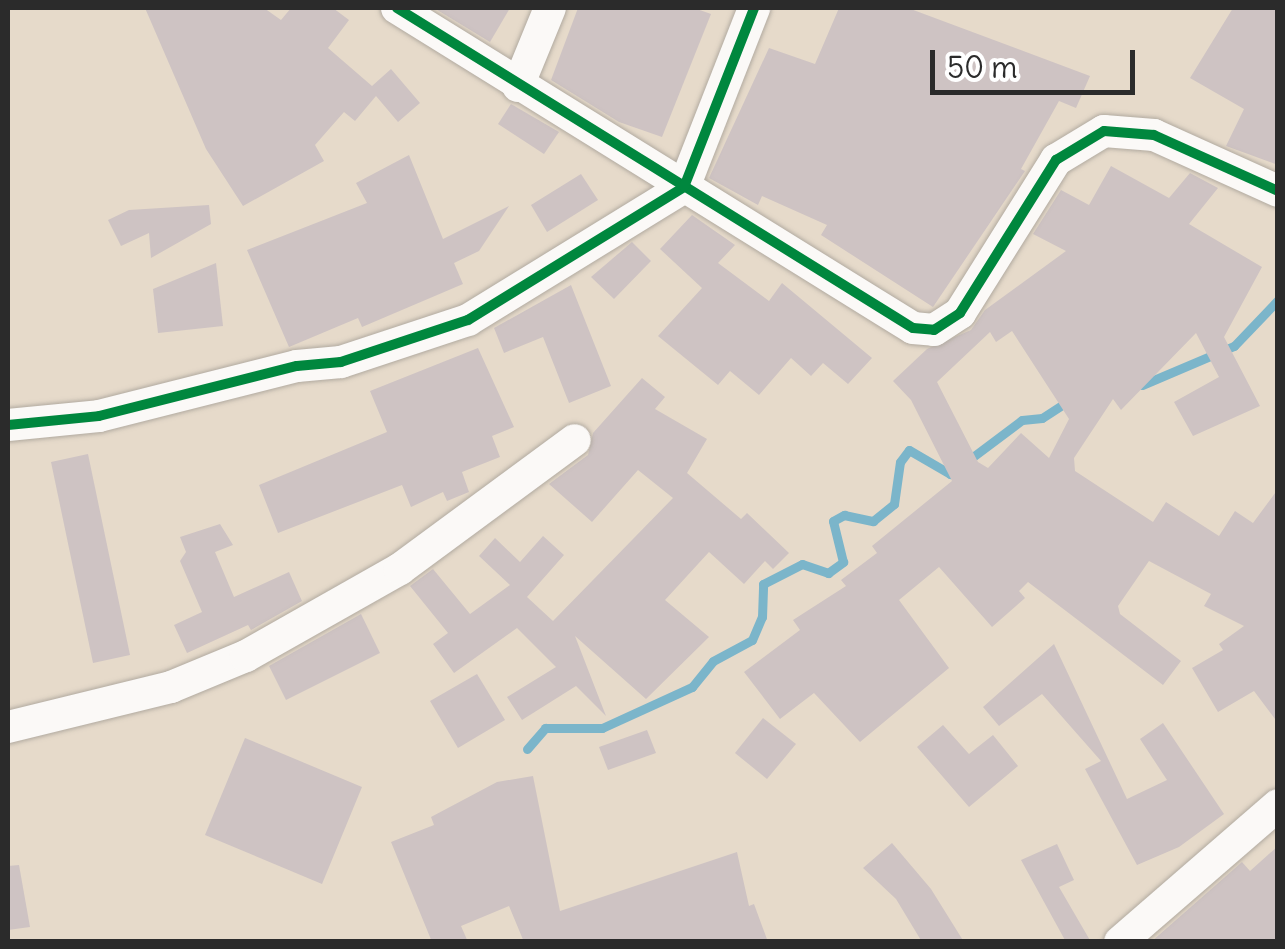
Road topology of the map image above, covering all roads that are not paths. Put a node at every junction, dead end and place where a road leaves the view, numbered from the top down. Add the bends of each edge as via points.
1 (397, 8) edge
2 (550, 8) edge
3 (754, 8) edge
4 (518, 86) junction
5 (684, 187) junction
6 (1278, 192) edge
7 (8, 425) edge
8 (575, 440) dead end
9 (8, 727) edge
10 (1278, 806) edge
11 (1120, 942) edge

1 - 4 street
2 - 4 street
3 - 5 street
4 - 5 street
5 - 6 street via 896,320 934,330 960,313 1056,160 1104,131 1154,135
5 - 7 street via 468,320 407,345 99,416
8 - 9 street via 400,569 246,656 171,687
10 - 11 street

